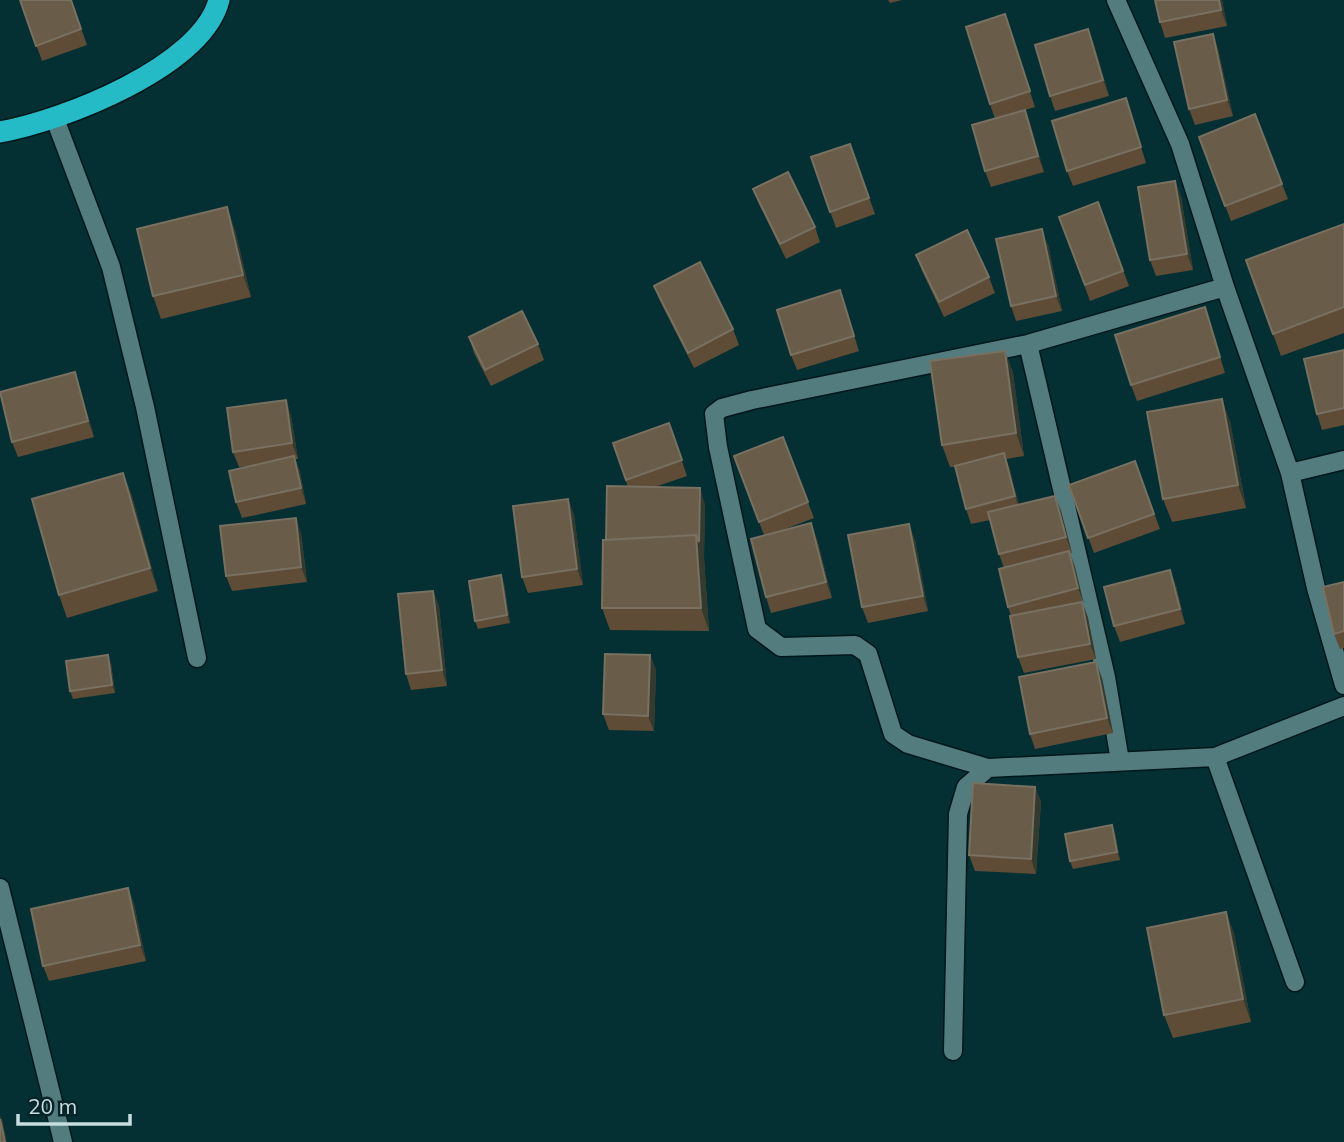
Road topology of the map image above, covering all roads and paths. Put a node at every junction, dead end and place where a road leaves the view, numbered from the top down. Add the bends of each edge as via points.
1 (219, 0) edge
2 (1116, 0) edge
3 (55, 119) junction
4 (0, 132) edge
5 (1225, 287) junction
6 (1028, 344) junction
7 (1344, 460) edge
8 (1290, 473) junction
9 (197, 658) dead end
10 (1344, 685) edge
11 (1344, 706) edge
12 (1216, 757) junction
13 (1120, 761) junction
14 (988, 768) junction
15 (0, 888) edge
16 (1295, 982) dead end
17 (953, 1051) dead end
18 (63, 1142) edge

1 - 3 highway via 210,23 183,49 140,80
2 - 5 street via 1180,144
3 - 4 highway
3 - 9 street via 111,267
5 - 6 street
5 - 8 street
6 - 13 street via 1096,628
6 - 14 street via 751,400 714,414 757,629 781,647 855,645 868,654 893,734 908,744
7 - 8 street
8 - 10 street
11 - 12 street
12 - 13 street
12 - 16 street
13 - 14 street
14 - 17 street via 966,787 958,814
15 - 18 street

